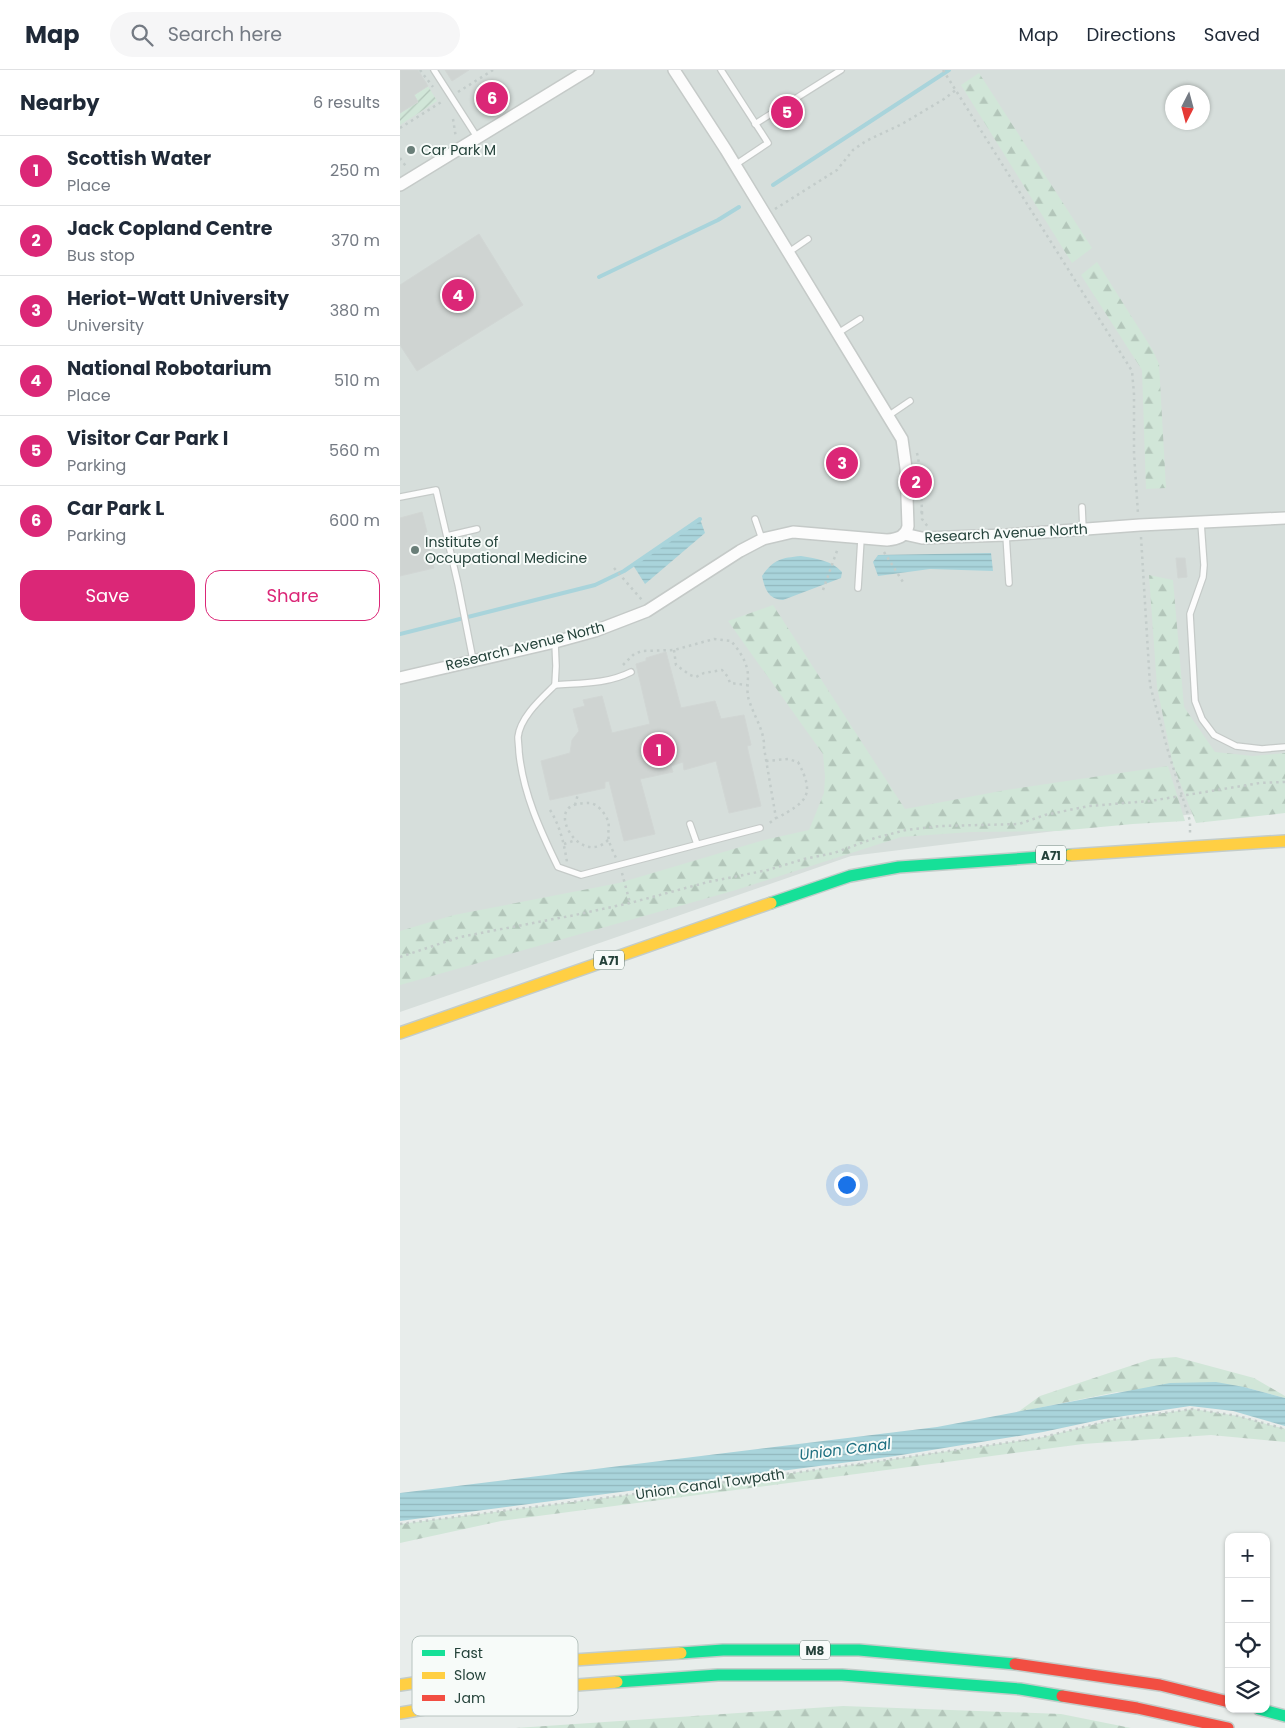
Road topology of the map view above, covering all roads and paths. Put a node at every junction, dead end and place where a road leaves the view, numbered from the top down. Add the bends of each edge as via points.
1 (434, 70) edge
2 (493, 70) edge
3 (588, 70) edge
4 (674, 70) edge
5 (721, 70) edge
6 (841, 70) edge
7 (943, 70) edge
8 (956, 90) junction
9 (451, 97) junction
10 (451, 115) dead end
11 (755, 124) junction
12 (400, 128) edge
13 (477, 137) junction
14 (456, 140) dead end
15 (400, 158) edge
16 (404, 165) dead end
17 (735, 165) junction
18 (400, 185) edge
19 (764, 212) junction
20 (808, 239) dead end
21 (789, 252) junction
22 (860, 318) dead end
23 (838, 334) junction
24 (910, 401) dead end
25 (888, 416) junction
26 (400, 498) edge
27 (1082, 507) dead end
28 (1285, 518) edge
29 (754, 519) dead end
30 (1200, 523) junction
31 (1140, 525) junction
32 (477, 529) dead end
33 (1083, 529) junction
34 (904, 534) junction
35 (1006, 535) junction
36 (447, 536) junction
37 (762, 539) junction
38 (861, 539) junction
39 (884, 553) dead end
40 (835, 558) dead end
41 (614, 568) dead end
42 (903, 582) dead end
43 (1009, 584) dead end
44 (858, 588) dead end
45 (822, 590) dead end
46 (634, 604) dead end
47 (555, 642) junction
48 (674, 650) junction
49 (473, 660) junction
50 (631, 672) dead end
51 (400, 678) edge
52 (617, 679) junction
53 (555, 685) junction
54 (747, 685) junction
55 (1285, 747) edge
56 (766, 761) junction
57 (1285, 782) edge
58 (578, 794) dead end
59 (1181, 796) junction
60 (575, 805) junction
61 (550, 810) dead end
62 (565, 816) junction
63 (776, 818) junction
64 (556, 820) junction
65 (690, 824) dead end
66 (760, 828) joint
67 (576, 840) junction
68 (1285, 841) edge
69 (564, 844) junction
70 (697, 844) junction
71 (1191, 848) junction
72 (569, 871) junction
73 (400, 957) edge
74 (400, 1033) edge
75 (1285, 1429) edge
76 (400, 1524) edge
77 (578, 1660) edge
78 (578, 1685) edge
79 (1225, 1701) edge
80 (1270, 1712) edge
81 (1285, 1716) edge
82 (1228, 1728) edge

1 - 9 lane
2 - 9 path
3 - 13 street
4 - 17 street
5 - 11 lane
6 - 11 lane
7 - 8 path
8 - 19 path via 902,124 866,141 837,170 772,211
8 - 31 path via 1132,371
9 - 12 path
9 - 13 lane
10 - 14 path
11 - 17 lane via 768,143
13 - 18 street
15 - 16 path
17 - 19 street
19 - 21 street
20 - 21 lane
21 - 23 street
22 - 23 lane
23 - 25 street
24 - 25 lane
25 - 34 street via 902,439 906,468 908,526
26 - 36 lane via 436,490
27 - 33 lane
28 - 30 street, Research Avenue North
29 - 37 lane
30 - 31 street, Research Avenue North
30 - 55 lane via 1203,577 1190,614 1195,701 1202,719 1214,735 1236,746
31 - 33 street, Research Avenue North
31 - 59 path via 1150,685
32 - 36 lane
33 - 35 street, Research Avenue North
34 - 35 street, Research Avenue North via 922,538
34 - 38 street, Research Avenue North via 896,539
35 - 43 lane
36 - 49 lane
37 - 38 street, Research Avenue North via 793,532
37 - 47 street, Research Avenue North via 647,611
38 - 44 lane
39 - 42 path
40 - 45 path
41 - 46 path via 642,600
47 - 49 street, Research Avenue North
47 - 53 lane
48 - 52 path via 634,654 615,674
48 - 54 path via 676,665 690,675 696,677 722,670 730,683
48 - 54 path via 714,639 731,641 742,656 748,674
49 - 51 street, Research Avenue North
50 - 52 lane
52 - 53 lane
53 - 72 lane via 529,711 518,736 520,763 537,821 558,867
54 - 56 path via 750,704 764,742
56 - 63 path
56 - 63 path via 788,759 798,762 804,774 807,792 801,805
57 - 59 path
58 - 60 path
59 - 71 path via 1190,821
59 - 73 path via 1089,806 1019,824 906,830 834,854 630,903 460,937
60 - 62 path via 566,810
60 - 67 path via 591,803 598,807 608,821 609,832 602,847 584,846
61 - 64 path
62 - 64 path
62 - 67 path
63 - 66 path
64 - 69 path
65 - 70 lane
66 - 70 lane
67 - 69 path
68 - 71 main road, A71
69 - 72 path
70 - 72 lane via 581,875
71 - 74 main road, A71 via 899,866 865,873 819,886
75 - 76 path, Union Canal Towpath via 1238,1416 1193,1409 1112,1420 1039,1438 674,1490
77 - 79 main road, M8 via 723,1650 859,1650 1018,1664 1160,1685
78 - 82 main road, M8 via 718,1675 842,1675 1020,1689 1137,1708
80 - 81 main road

